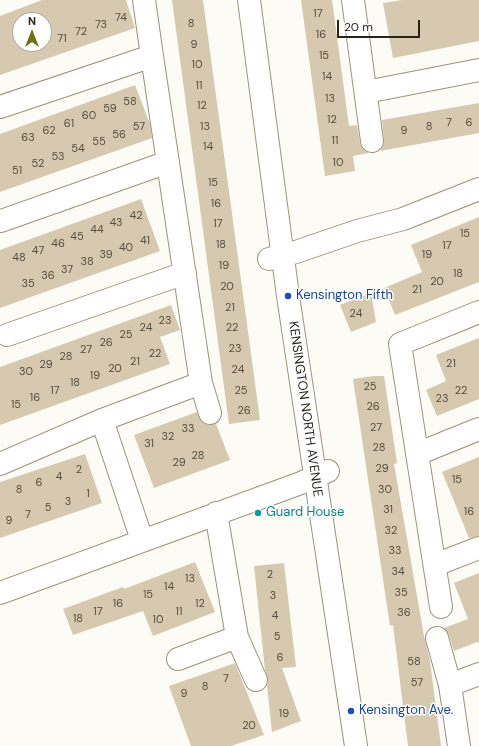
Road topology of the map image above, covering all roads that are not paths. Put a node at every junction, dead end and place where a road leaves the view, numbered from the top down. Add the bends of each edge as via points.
1 (144, 0) edge
2 (249, 0) edge
3 (353, 0) edge
4 (152, 56) junction
5 (479, 70) edge
6 (366, 92) junction
7 (0, 107) edge
8 (372, 141) dead end
9 (168, 162) junction
10 (479, 189) edge
11 (1, 221) dead end
12 (276, 257) junction
13 (185, 273) junction
14 (479, 312) edge
15 (7, 335) dead end
16 (201, 383) junction
17 (210, 412) dead end
18 (102, 420) junction
19 (479, 429) edge
20 (417, 454) junction
21 (0, 464) edge
22 (321, 474) junction
23 (216, 513) junction
24 (142, 540) junction
25 (479, 548) edge
26 (435, 565) junction
27 (0, 593) edge
28 (441, 608) dead end
29 (237, 637) junction
30 (437, 638) dead end
31 (178, 659) dead end
32 (479, 674) edge
33 (256, 680) dead end
34 (450, 685) junction
35 (356, 746) edge
36 (459, 746) edge

1 - 4 street
2 - 12 street, KENSINGTON NORTH AVENUE
3 - 6 street
4 - 7 street
4 - 9 street
5 - 6 street
6 - 8 street
9 - 11 street
9 - 13 street
10 - 12 street via 403,219
12 - 22 street, KENSINGTON NORTH AVENUE
13 - 15 street
13 - 16 street
14 - 20 street via 400,344
16 - 17 street
16 - 18 street
18 - 21 street
18 - 24 street
19 - 20 street
20 - 26 street
22 - 23 street
22 - 35 street, KENSINGTON NORTH AVENUE
23 - 24 street
23 - 29 street
24 - 27 street
25 - 26 street
26 - 28 street
29 - 31 street
29 - 33 street
30 - 34 street
32 - 34 street
34 - 36 street

